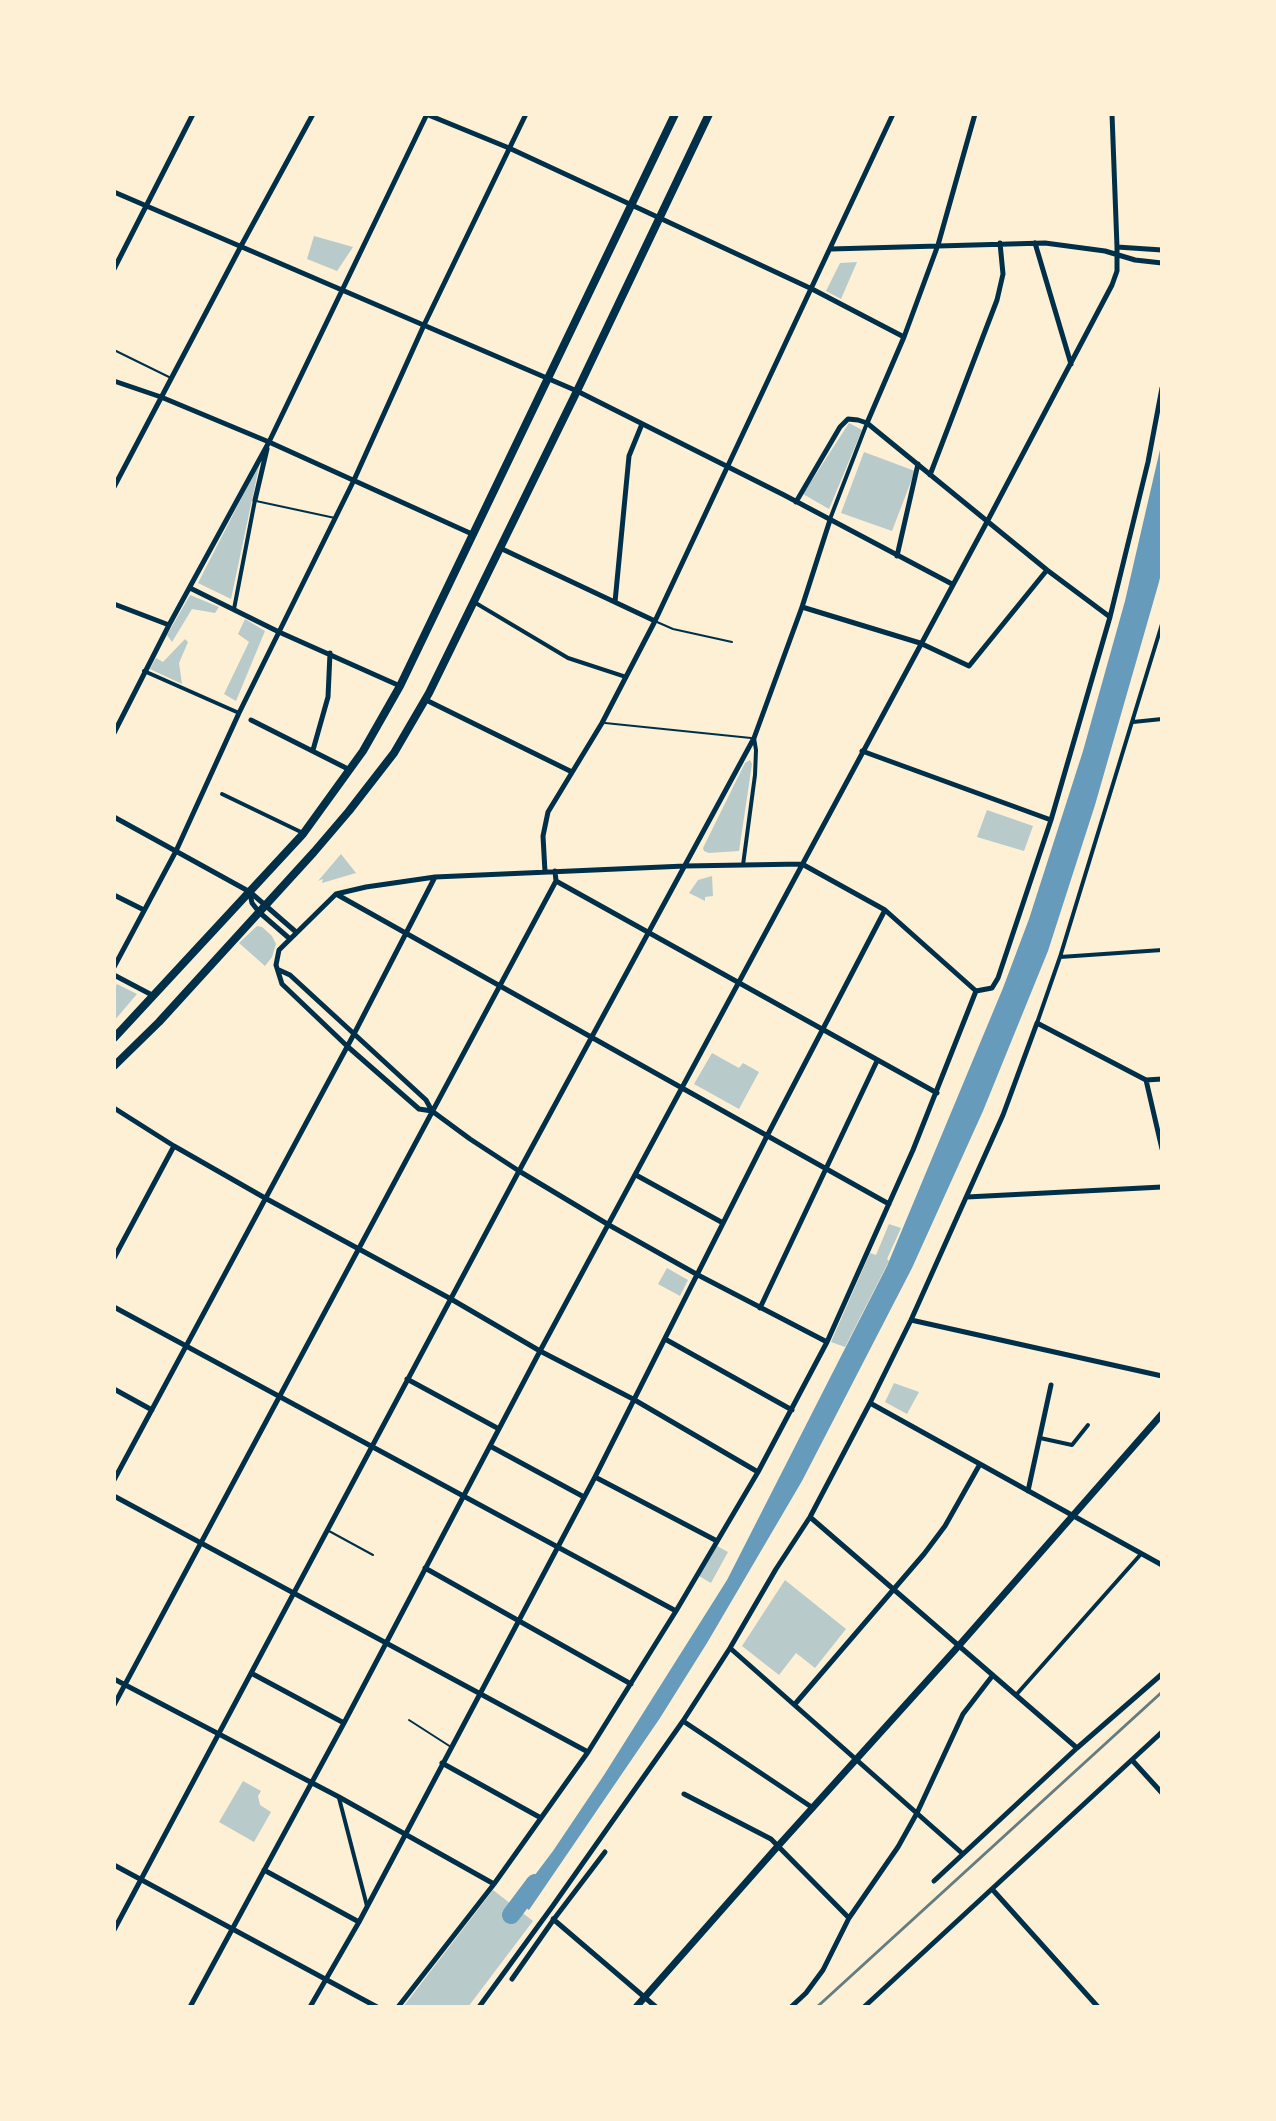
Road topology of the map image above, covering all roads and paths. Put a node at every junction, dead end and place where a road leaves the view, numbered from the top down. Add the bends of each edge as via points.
1 (193, 114) edge
2 (313, 114) edge
3 (427, 114) edge
4 (526, 114) edge
5 (675, 114) edge
6 (710, 114) edge
7 (884, 114) edge
8 (975, 114) edge
9 (1112, 114) edge
10 (892, 116) edge
11 (509, 148) junction
12 (114, 192) edge
13 (146, 205) junction
14 (632, 205) junction
15 (660, 218) junction
16 (1000, 243) junction
17 (1035, 243) junction
18 (938, 244) junction
19 (241, 246) junction
20 (1117, 247) junction
21 (831, 249) junction
22 (1162, 250) edge
23 (1117, 255) junction
24 (1162, 263) edge
25 (114, 269) edge
26 (342, 290) junction
27 (812, 290) junction
28 (424, 325) junction
29 (904, 337) junction
30 (114, 350) edge
31 (1071, 364) junction
32 (171, 378) junction
33 (548, 379) junction
34 (114, 381) edge
35 (1162, 388) edge
36 (577, 392) junction
37 (161, 397) junction
38 (867, 423) junction
39 (642, 424) junction
40 (269, 442) junction
41 (918, 464) junction
42 (726, 466) junction
43 (930, 475) junction
44 (354, 480) junction
45 (114, 487) edge
46 (255, 500) junction
47 (796, 501) junction
48 (335, 518) junction
49 (830, 520) junction
50 (988, 520) junction
51 (472, 534) junction
52 (500, 548) junction
53 (897, 556) junction
54 (1047, 570) junction
55 (952, 585) junction
56 (190, 588) junction
57 (474, 602) junction
58 (615, 602) junction
59 (114, 604) edge
60 (802, 607) junction
61 (234, 609) junction
62 (1110, 617) junction
63 (655, 621) junction
64 (1162, 624) edge
65 (168, 625) junction
66 (279, 632) junction
67 (732, 642) dead end
68 (920, 643) junction
69 (330, 653) junction
70 (144, 671) junction
71 (626, 677) junction
72 (400, 686) junction
73 (426, 700) junction
74 (239, 713) junction
75 (1162, 718) edge
76 (251, 720) dead end
77 (1133, 722) junction
78 (602, 723) junction
79 (114, 733) edge
80 (754, 738) junction
81 (313, 750) junction
82 (862, 751) junction
83 (350, 770) junction
84 (572, 772) junction
85 (222, 794) dead end
86 (114, 817) edge
87 (1051, 820) junction
88 (303, 834) junction
89 (176, 852) junction
90 (802, 864) junction
91 (743, 865) junction
92 (685, 866) junction
93 (555, 871) junction
94 (545, 872) junction
95 (435, 877) junction
96 (556, 881) junction
97 (250, 892) junction
98 (336, 894) junction
99 (114, 895) edge
100 (262, 909) junction
101 (144, 910) junction
102 (885, 910) junction
103 (296, 932) junction
104 (406, 933) junction
105 (649, 934) junction
106 (290, 939) junction
107 (1162, 950) edge
108 (1060, 957) junction
109 (114, 967) edge
110 (279, 970) junction
111 (114, 975) edge
112 (738, 984) junction
113 (500, 986) junction
114 (976, 991) junction
115 (152, 995) junction
116 (1037, 1023) junction
117 (824, 1030) junction
118 (354, 1034) junction
119 (114, 1038) edge
120 (592, 1038) junction
121 (347, 1046) junction
122 (877, 1061) junction
123 (114, 1066) edge
124 (1162, 1079) edge
125 (1146, 1080) junction
126 (682, 1088) junction
127 (937, 1093) junction
128 (114, 1108) edge
129 (432, 1111) junction
130 (767, 1136) junction
131 (174, 1146) junction
132 (1162, 1149) edge
133 (826, 1169) junction
134 (519, 1171) junction
135 (636, 1175) junction
136 (1162, 1187) edge
137 (967, 1197) junction
138 (265, 1198) junction
139 (889, 1204) junction
140 (723, 1223) junction
141 (609, 1224) junction
142 (358, 1248) junction
143 (114, 1258) edge
144 (698, 1275) junction
145 (451, 1299) junction
146 (114, 1307) edge
147 (760, 1308) junction
148 (911, 1320) junction
149 (665, 1339) junction
150 (827, 1342) junction
151 (186, 1347) junction
152 (540, 1351) junction
153 (1162, 1376) edge
154 (407, 1379) junction
155 (1051, 1385) dead end
156 (114, 1389) edge
157 (279, 1397) junction
158 (633, 1399) junction
159 (870, 1403) junction
160 (152, 1410) junction
161 (792, 1410) junction
162 (1162, 1414) edge
163 (1088, 1425) dead end
164 (499, 1430) junction
165 (1040, 1438) junction
166 (490, 1446) junction
167 (371, 1447) junction
168 (980, 1464) junction
169 (758, 1472) junction
170 (595, 1477) junction
171 (114, 1480) edge
172 (1028, 1491) junction
173 (114, 1496) edge
174 (464, 1497) junction
175 (584, 1497) junction
176 (1074, 1515) junction
177 (810, 1517) junction
178 (327, 1530) junction
179 (717, 1541) junction
180 (201, 1543) junction
181 (557, 1548) junction
182 (1142, 1553) junction
183 (373, 1555) dead end
184 (1162, 1565) edge
185 (425, 1568) junction
186 (894, 1590) junction
187 (293, 1593) junction
188 (676, 1611) junction
189 (519, 1620) junction
190 (386, 1643) junction
191 (959, 1646) junction
192 (730, 1648) junction
193 (251, 1673) junction
194 (1162, 1674) edge
195 (993, 1675) junction
196 (114, 1679) edge
197 (125, 1684) junction
198 (631, 1684) junction
199 (480, 1694) junction
200 (1016, 1695) junction
201 (795, 1704) junction
202 (114, 1705) edge
203 (409, 1720) dead end
204 (682, 1721) junction
205 (344, 1723) junction
206 (1162, 1732) edge
207 (218, 1733) junction
208 (451, 1747) junction
209 (1077, 1748) junction
210 (588, 1752) junction
211 (857, 1760) junction
212 (1132, 1760) junction
213 (442, 1762) junction
214 (311, 1783) junction
215 (1162, 1793) edge
216 (684, 1794) dead end
217 (339, 1797) junction
218 (813, 1808) junction
219 (917, 1813) junction
220 (541, 1818) junction
221 (404, 1834) junction
222 (778, 1846) junction
223 (605, 1852) dead end
224 (963, 1854) junction
225 (114, 1865) edge
226 (264, 1870) junction
227 (141, 1879) junction
228 (934, 1881) dead end
229 (494, 1884) junction
230 (992, 1889) junction
231 (367, 1907) junction
232 (547, 1915) junction
233 (849, 1918) junction
234 (554, 1919) junction
235 (360, 1922) junction
236 (233, 1928) junction
237 (114, 1930) edge
238 (512, 1979) dead end
239 (326, 1980) junction
240 (644, 1997) junction
241 (190, 2007) edge
242 (310, 2007) edge
243 (377, 2007) edge
244 (398, 2007) edge
245 (479, 2007) edge
246 (636, 2007) edge
247 (656, 2007) edge
248 (791, 2007) edge
249 (864, 2007) edge
250 (1098, 2007) edge

1 - 13 street
2 - 19 street
3 - 11 street
3 - 26 street
4 - 11 street
5 - 14 main road
6 - 15 main road
7 - 10 street
8 - 18 street
9 - 20 street
10 - 21 street
11 - 14 street
11 - 28 street
12 - 13 street
13 - 19 street
13 - 25 street
14 - 15 street
14 - 33 main road
15 - 27 street
15 - 36 main road
16 - 17 street
16 - 18 street
16 - 43 street via 1003,274 997,300
17 - 23 street
17 - 31 street
18 - 21 street
18 - 29 street
19 - 26 street
19 - 32 street
20 - 22 street
20 - 23 street
21 - 27 street
23 - 24 street
23 - 31 street via 1112,285
26 - 28 street
26 - 40 street
27 - 29 street
27 - 42 street
28 - 33 street
28 - 44 street
29 - 38 street
30 - 32 lane
31 - 50 street
32 - 37 street
33 - 36 street
33 - 51 main road
34 - 37 street
35 - 62 street
36 - 39 street
36 - 52 main road
37 - 40 street
37 - 45 street
38 - 41 street
38 - 47 street via 853,418 844,422
38 - 49 street
39 - 42 street
39 - 58 street via 628,468
40 - 44 street
40 - 46 street
40 - 56 street
41 - 43 street
41 - 53 street
42 - 47 street
42 - 63 street
43 - 50 street
44 - 48 street
44 - 51 street
46 - 48 lane
46 - 61 street
47 - 49 street
48 - 66 street
49 - 53 street
49 - 60 street
50 - 54 street
50 - 55 street
51 - 72 main road
52 - 57 main road
52 - 58 street
53 - 55 street
54 - 62 street
54 - 68 street via 969,666
55 - 68 street
56 - 61 street
56 - 65 street
57 - 71 street via 568,658
57 - 73 main road
58 - 63 street
59 - 65 street
60 - 68 street
60 - 80 street
61 - 66 street
62 - 87 street
63 - 67 lane
63 - 71 street
64 - 77 street
65 - 70 street
66 - 69 street
66 - 74 street
68 - 82 street
69 - 72 street
69 - 81 street via 328,697
70 - 74 street
70 - 79 street
71 - 78 street
72 - 83 main road
73 - 84 street
73 - 100 main road via 394,753 356,803
74 - 89 street
75 - 77 street
76 - 81 street
77 - 108 street
78 - 80 lane
78 - 84 street
80 - 91 street via 755,775
80 - 92 street
81 - 83 street
82 - 87 street
82 - 90 street
83 - 88 main road
84 - 94 street via 548,812 543,836
85 - 88 street
86 - 89 street
87 - 114 street via 998,978 992,988
88 - 97 main road
89 - 97 street
89 - 101 street
90 - 91 street
90 - 102 street
90 - 112 street
91 - 92 street
92 - 93 street
92 - 105 street
93 - 94 street
93 - 96 street
94 - 95 street
95 - 98 street
95 - 104 street
96 - 105 street
96 - 113 street
97 - 100 street
97 - 100 street via 252,903
97 - 115 main road
98 - 103 street
98 - 104 street
99 - 101 street
100 - 103 street
100 - 106 street
100 - 123 main road
101 - 109 street
102 - 114 street
102 - 117 street
103 - 106 street
104 - 113 street
104 - 118 street
105 - 112 street
105 - 120 street
106 - 110 street via 279,950
107 - 108 street
108 - 116 street
110 - 118 street via 291,975
110 - 121 street via 282,984
111 - 115 street
112 - 117 street
112 - 126 street
113 - 120 street
113 - 129 street
114 - 127 street
115 - 119 main road
116 - 125 street
116 - 137 street
117 - 122 street
117 - 130 street
118 - 121 street
118 - 129 street via 426,1100
120 - 126 street
120 - 134 street
121 - 129 street via 419,1109
121 - 138 street
122 - 127 street
122 - 133 street
124 - 125 street
125 - 132 street
126 - 130 street
126 - 135 street
127 - 139 street
128 - 131 street
129 - 134 street
129 - 142 street
130 - 133 street
130 - 140 street
131 - 138 street
131 - 143 street
133 - 139 street
133 - 147 street
134 - 141 street
134 - 145 street
135 - 140 street
135 - 141 street
136 - 137 street
137 - 148 street
138 - 142 street
138 - 151 street
139 - 150 street
140 - 144 street
141 - 144 street
141 - 152 street
142 - 145 street
142 - 157 street
144 - 147 street
144 - 149 street
145 - 152 street
145 - 154 street
146 - 151 street
147 - 150 street
148 - 153 street
148 - 159 street
149 - 158 street
149 - 161 street
150 - 161 street
151 - 157 street
151 - 160 street
152 - 158 street
152 - 164 street
154 - 164 street
154 - 167 street
155 - 165 street
156 - 160 street
157 - 167 street
157 - 180 street
158 - 169 street
158 - 170 street
159 - 168 street
159 - 177 street
160 - 171 street
161 - 169 street
162 - 176 street
163 - 165 street via 1072,1445
164 - 166 street
165 - 172 street
166 - 174 street
166 - 175 street
167 - 174 street
167 - 178 street
168 - 172 street
168 - 186 street via 945,1526
169 - 179 street
170 - 175 street
170 - 179 street
172 - 176 street
173 - 180 street
174 - 181 street
174 - 185 street
175 - 181 street
176 - 182 street
176 - 191 street
177 - 186 street
177 - 192 street
178 - 183 lane
178 - 187 street
179 - 188 street
180 - 187 street
180 - 197 street
181 - 188 street
181 - 189 street
182 - 184 street
182 - 200 street
185 - 189 street
185 - 190 street
186 - 191 street
186 - 201 street
187 - 190 street
187 - 193 street
188 - 198 street
189 - 198 street
189 - 199 street
190 - 199 street
190 - 205 street
191 - 195 street
191 - 211 street
192 - 201 street
192 - 204 street
193 - 205 street
193 - 207 street
194 - 209 street
195 - 200 street
195 - 219 street via 963,1714
196 - 197 street
197 - 202 street
197 - 207 street
198 - 210 street
199 - 208 street
199 - 210 street
200 - 209 street
201 - 211 street
203 - 208 lane
204 - 218 street
204 - 232 street
205 - 214 street
206 - 212 street
207 - 214 street
207 - 227 street
208 - 213 street
209 - 224 street
210 - 220 street
211 - 218 street
211 - 219 street
212 - 215 street
212 - 230 street
213 - 220 street
213 - 221 street
214 - 217 street
214 - 226 street
216 - 222 street
217 - 221 street
217 - 231 street
218 - 222 street
219 - 224 street
219 - 233 street
220 - 229 street
221 - 229 street
221 - 231 street
222 - 233 street
222 - 240 street
223 - 234 street
224 - 228 street
225 - 227 street
226 - 235 street
226 - 236 street
227 - 236 street
227 - 237 street
229 - 244 street
230 - 249 street
230 - 250 street
231 - 235 street
232 - 234 street
232 - 245 street
233 - 248 street via 823,1970
234 - 238 street
234 - 240 street
235 - 239 street
236 - 239 street
236 - 241 street
239 - 242 street
239 - 243 street
240 - 246 street
240 - 247 street

